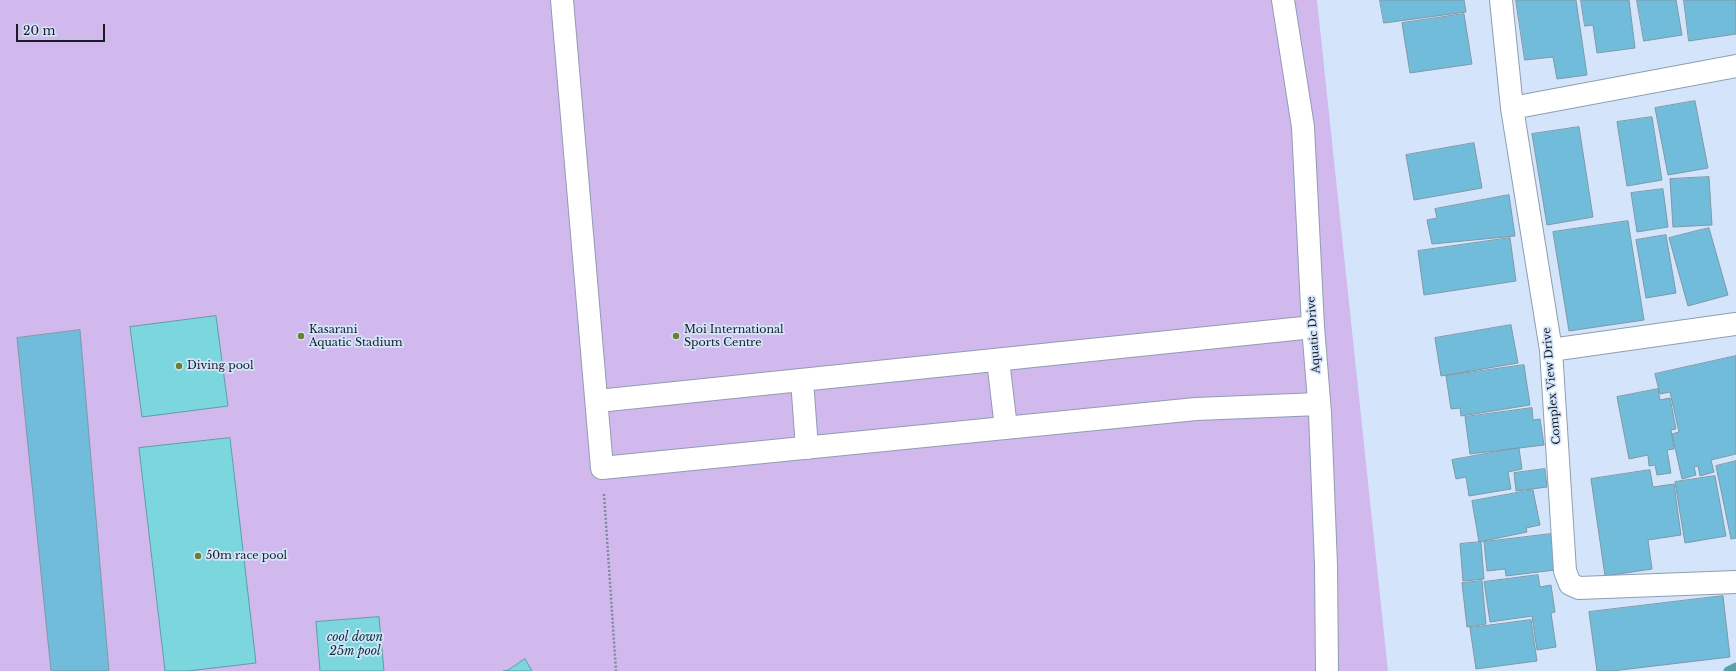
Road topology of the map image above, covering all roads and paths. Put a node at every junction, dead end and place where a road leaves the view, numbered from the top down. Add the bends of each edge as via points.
1 (562, 0) edge
2 (1284, 0) edge
3 (1501, 0) edge
4 (1736, 66) edge
5 (1512, 108) junction
6 (1736, 324) edge
7 (1313, 327) junction
8 (1551, 350) junction
9 (998, 360) junction
10 (802, 380) junction
11 (598, 402) junction
12 (1319, 404) junction
13 (1006, 428) junction
14 (807, 448) junction
15 (602, 468) junction
16 (1736, 582) edge
17 (616, 671) edge
18 (1327, 671) edge

1 - 11 street
2 - 7 street, Aquatic Drive via 1303,127
3 - 5 street, Complex View Drive
4 - 5 street
5 - 8 street, Complex View Drive
6 - 8 street
7 - 9 street
7 - 12 street, Aquatic Drive
8 - 16 street, Complex View Drive via 1565,571 1570,584 1579,588
9 - 10 street
9 - 13 street
10 - 11 street
10 - 14 street
11 - 15 street
12 - 13 street via 1196,409
12 - 18 street, Aquatic Drive
13 - 14 street
14 - 15 street
15 - 17 path

